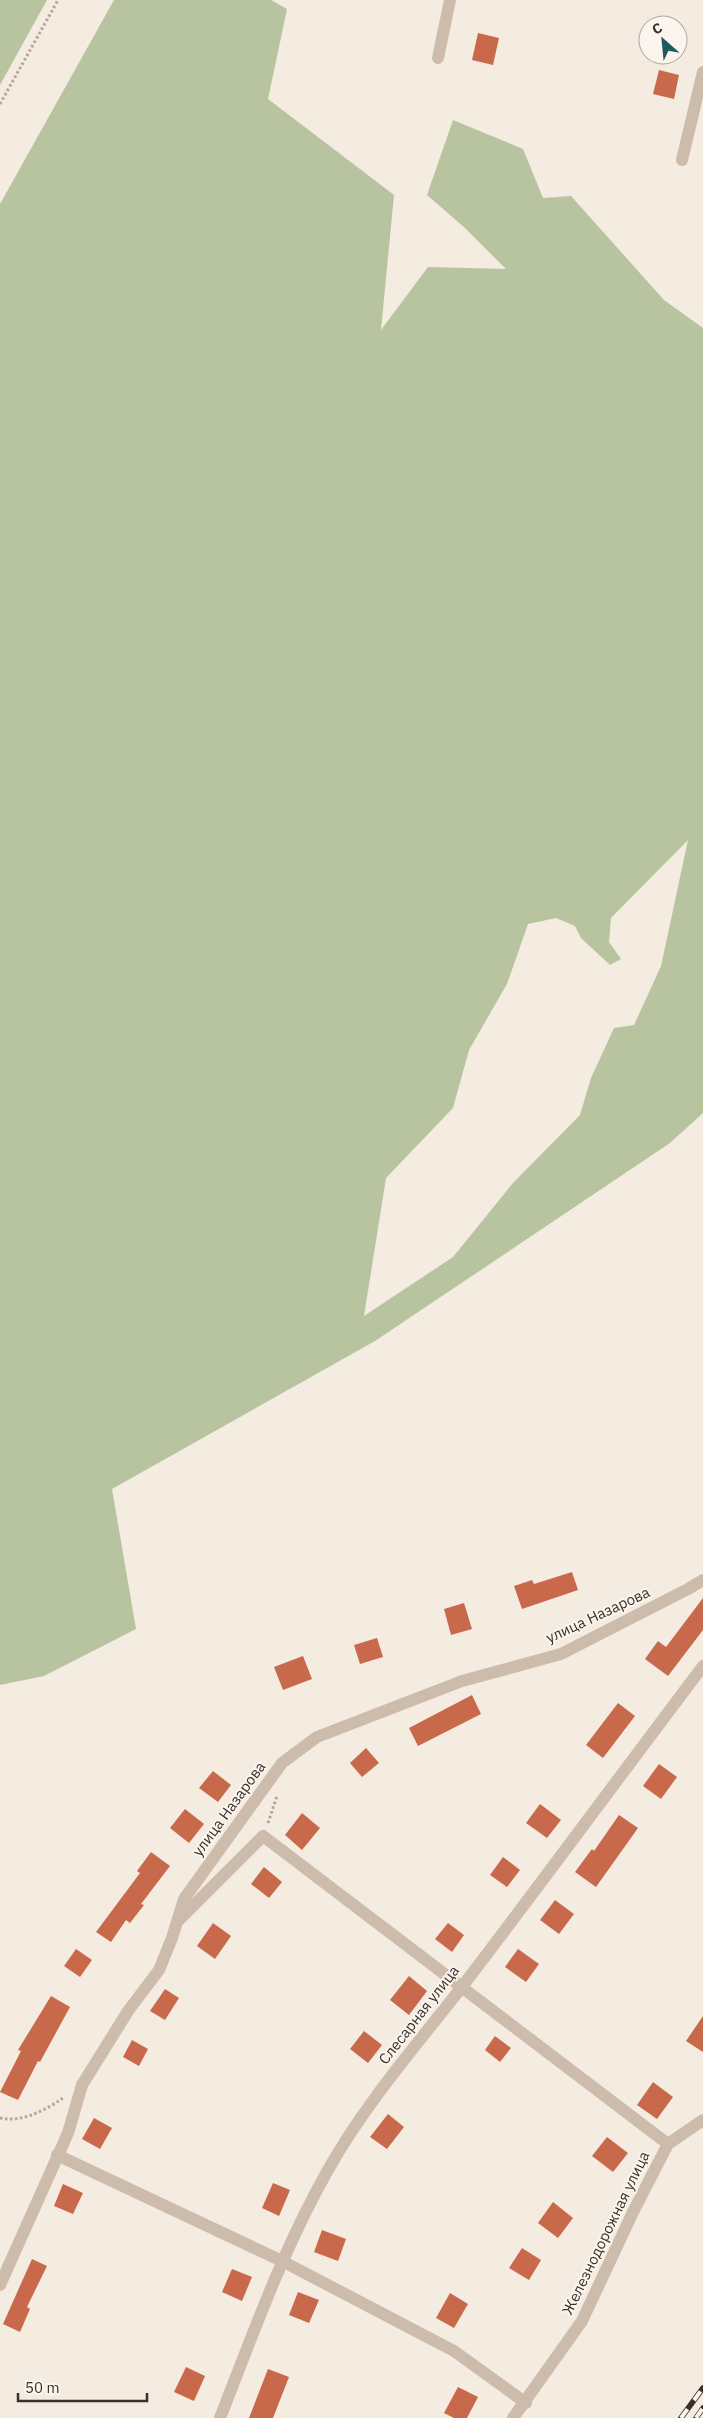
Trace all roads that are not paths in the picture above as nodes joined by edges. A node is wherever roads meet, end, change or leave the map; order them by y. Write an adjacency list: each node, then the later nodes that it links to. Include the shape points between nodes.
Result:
1 (450, 0): 2 (street)
2 (438, 58)
3 (703, 72): 4 (street)
4 (682, 160)
5 (703, 1580): 7 (street, улица Назарова, via 561,1654 462,1681 317,1737 282,1763 184,1899)
6 (703, 1666): 8 (street, Слесарная улица)
7 (177, 1922): 8 (street, via 263,1836); 11 (street, улица Назарова, via 159,1970 128,2011 82,2085)
8 (461, 1988): 10 (street); 12 (street, Слесарная улица, via 362,2115 329,2168)
9 (703, 2120): 10 (street, Железнодорожная улица)
10 (668, 2144): 14 (street, Железнодорожная улица, via 582,2321)
11 (58, 2155): 12 (street); 13 (street, улица Назарова)
12 (282, 2261): 14 (street, via 454,2351); 15 (street, Слесарная улица)
13 (0, 2285)
14 (526, 2403): 16 (street, Железнодорожная улица)
15 (220, 2418)
16 (513, 2418)

